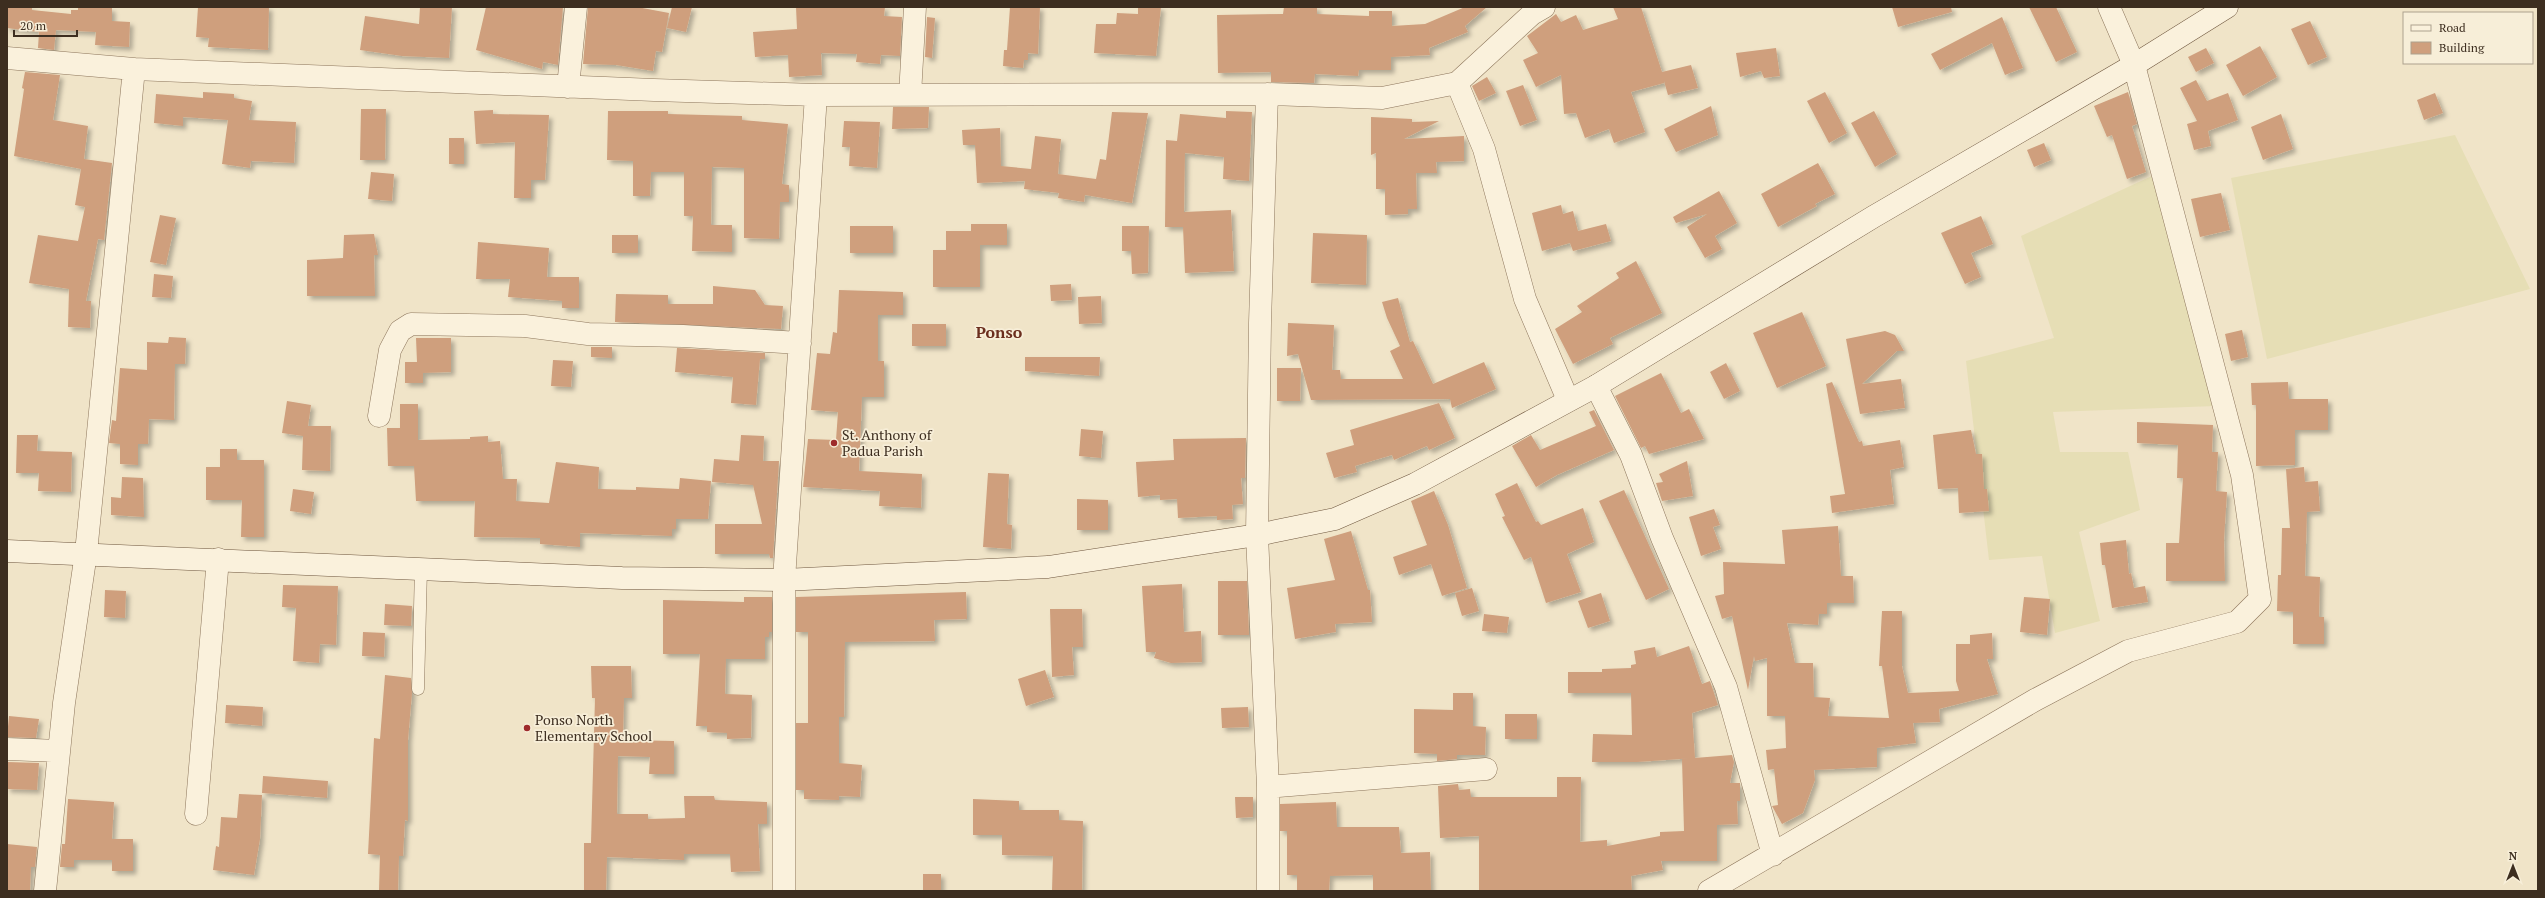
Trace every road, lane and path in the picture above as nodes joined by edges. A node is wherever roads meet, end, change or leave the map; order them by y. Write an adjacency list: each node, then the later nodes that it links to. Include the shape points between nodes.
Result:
1 (576, 7): 10 (street)
2 (916, 7): 13 (street)
3 (1544, 7): 9 (street, via 1532,14)
4 (2109, 7): 7 (street)
5 (2227, 7): 7 (street)
6 (7, 58): 8 (street)
7 (2134, 64): 15 (street, via 1873,217); 30 (street, via 2242,475 2260,598 2238,622 2128,651 2035,700)
8 (134, 69): 10 (street); 20 (street)
9 (1457, 83): 11 (street, via 1382,98); 16 (street, via 1484,149 1525,299)
10 (568, 87): 12 (street)
11 (1267, 94): 13 (street); 18 (street)
12 (816, 95): 13 (street); 14 (street)
13 (910, 95)
14 (800, 343): 17 (street, via 683,336 588,334 525,326 411,324 400,331 390,350); 23 (street)
15 (1596, 386): 16 (street); 30 (street, via 1632,455 1662,538 1726,687)
16 (1568, 400): 18 (street, via 1415,484 1348,514)
17 (379, 416)
18 (1257, 535): 23 (street, via 1048,567); 28 (street)
19 (7, 551): 20 (street)
20 (86, 553): 21 (street); 26 (street)
21 (218, 559): 22 (street); 29 (street)
22 (421, 568): 23 (street, via 622,578); 24 (lane)
23 (784, 580): 32 (street)
24 (418, 689)
25 (7, 749): 26 (street)
26 (59, 751): 31 (street)
27 (1486, 769): 28 (street)
28 (1268, 787): 33 (street)
29 (196, 814)
30 (1773, 855): 34 (street)
31 (45, 891)
32 (784, 891)
33 (1268, 891)
34 (1709, 891)

